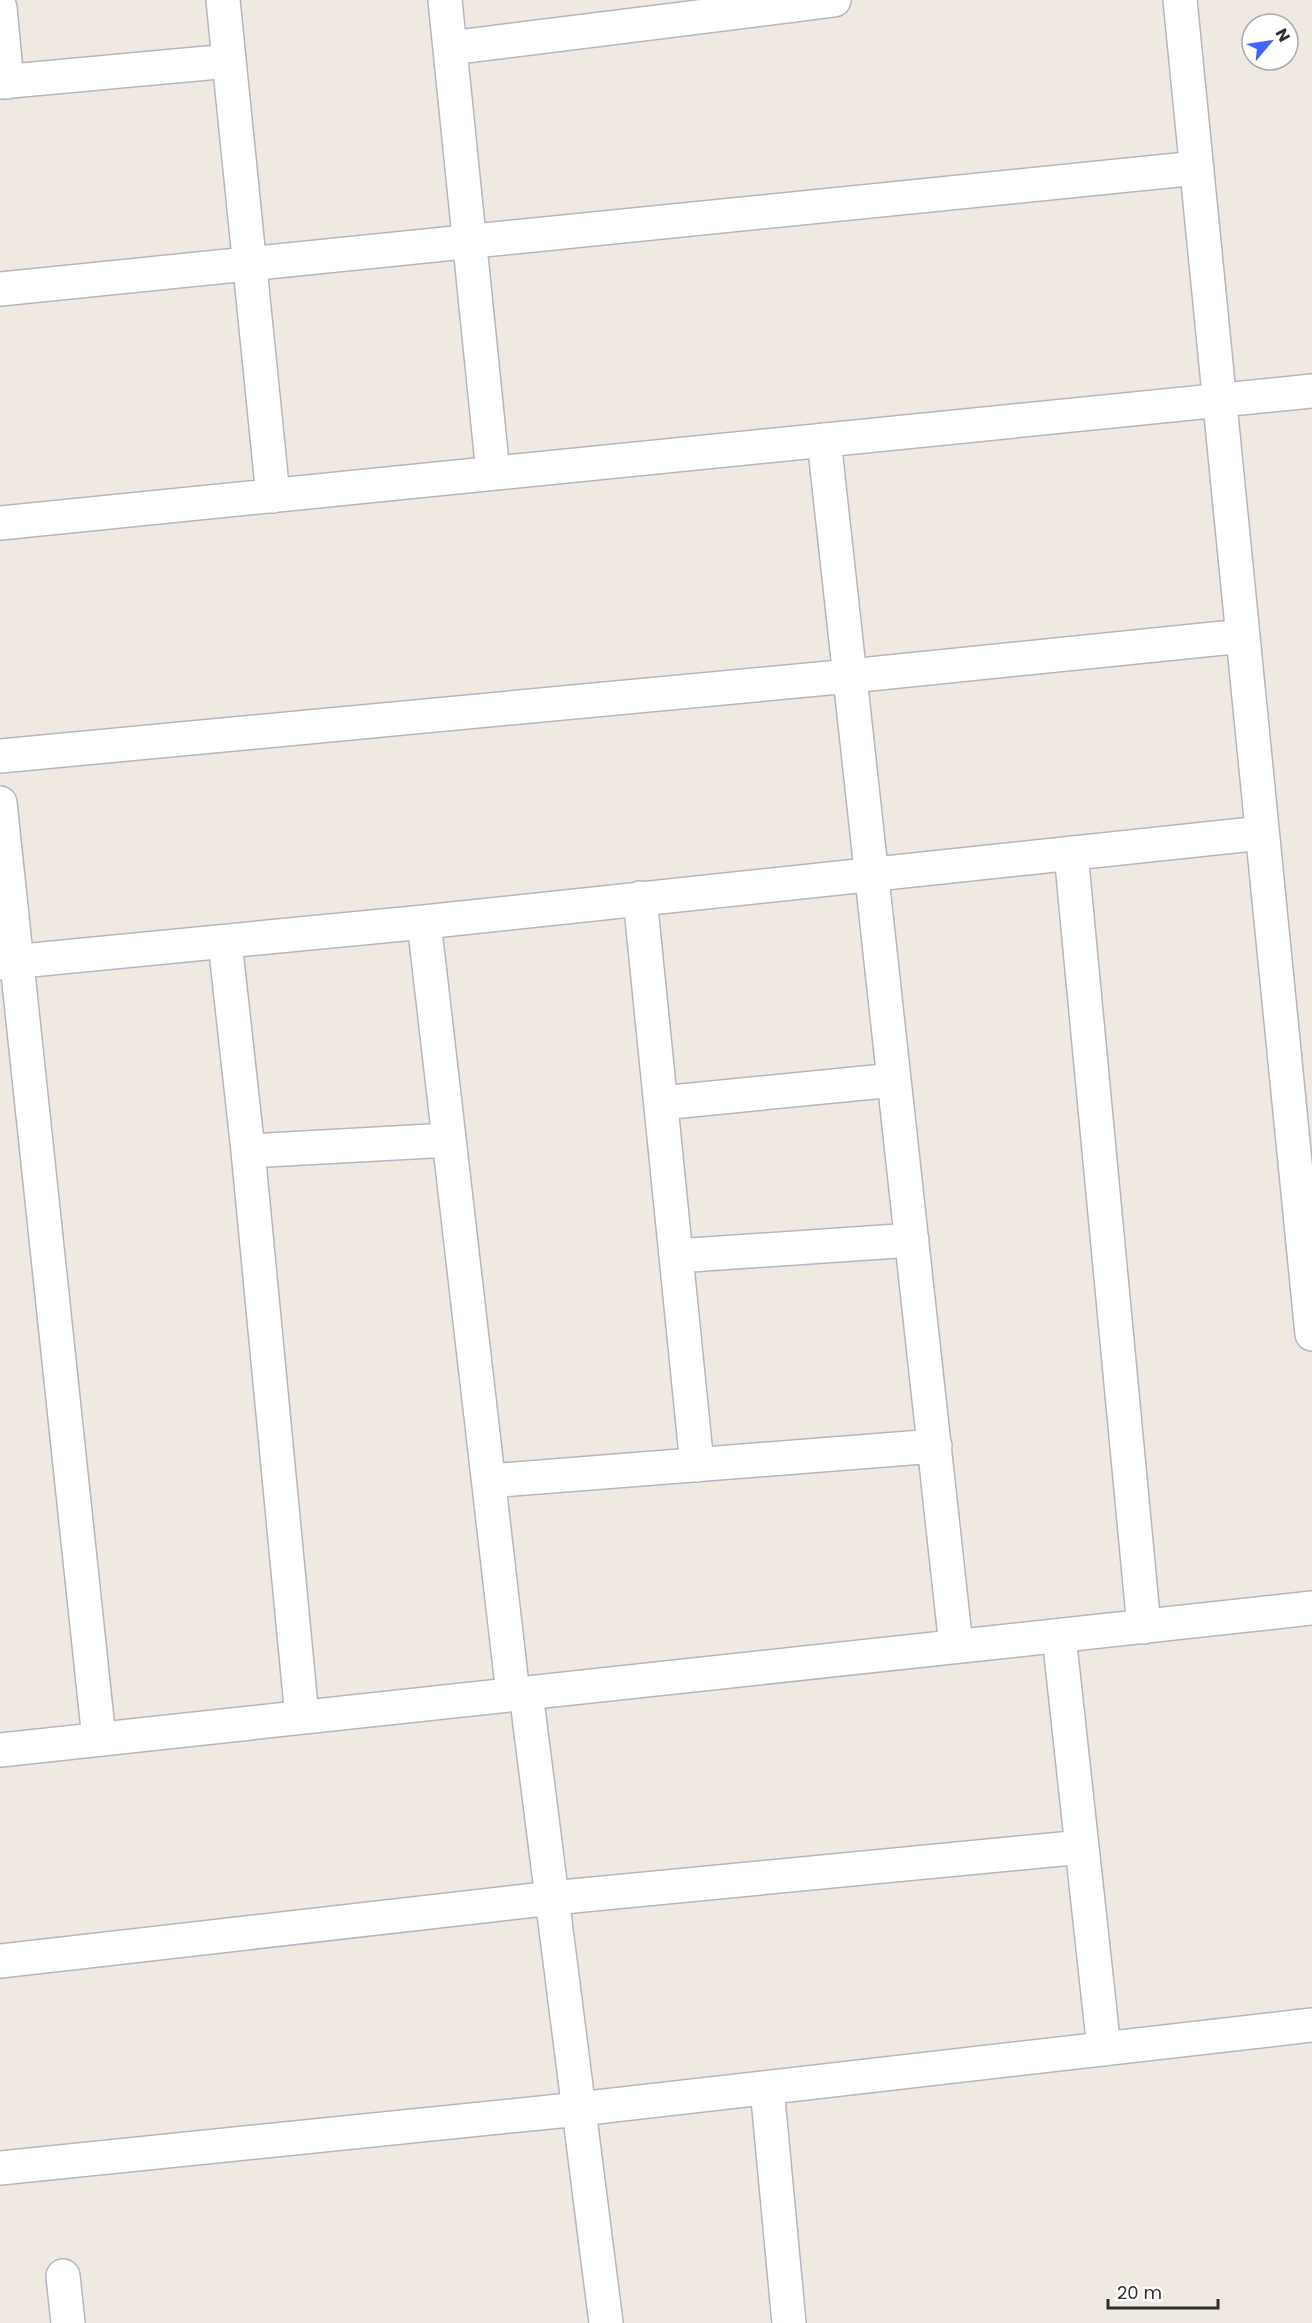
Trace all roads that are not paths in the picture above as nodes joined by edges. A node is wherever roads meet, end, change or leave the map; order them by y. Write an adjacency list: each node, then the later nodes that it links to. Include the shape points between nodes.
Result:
1 (223, 0): 7 (street)
2 (445, 0): 6 (street)
3 (834, 0): 6 (street)
4 (1180, 0): 9 (street)
5 (0, 8): 8 (street)
6 (450, 48): 10 (street)
7 (229, 61): 8 (street); 11 (street)
8 (4, 82)
9 (1197, 168): 10 (street); 14 (street)
10 (470, 240): 11 (street); 16 (street)
11 (250, 263): 12 (street); 17 (street)
12 (0, 289)
13 (1312, 391): 14 (street)
14 (1219, 400): 15 (street); 19 (street)
15 (824, 440): 16 (street); 20 (street)
16 (493, 473): 17 (street)
17 (273, 496): 18 (street)
18 (0, 523)
19 (1243, 636): 20 (street); 23 (street)
20 (850, 676): 21 (street); 25 (street)
21 (0, 756)
22 (0, 803): 29 (street)
23 (1262, 833): 24 (street); 34 (street)
24 (1071, 853): 25 (street); 42 (street)
25 (872, 873): 26 (street); 30 (street)
26 (640, 898): 27 (street); 31 (street)
27 (424, 922): 28 (street); 32 (street)
28 (225, 942): 29 (street); 33 (street)
29 (8, 962): 47 (street)
30 (894, 1080): 31 (street); 35 (street)
31 (661, 1103): 36 (street)
32 (449, 1140): 33 (street); 40 (street)
33 (248, 1151): 46 (street)
34 (1306, 1219): 37 (street)
35 (912, 1240): 36 (street); 38 (street)
36 (676, 1256): 39 (street)
37 (1312, 1334)
38 (934, 1446): 39 (street); 44 (street)
39 (697, 1465): 40 (street)
40 (489, 1481): 45 (street)
41 (1312, 1608): 42 (street)
42 (1144, 1626): 43 (street)
43 (1059, 1636): 44 (street); 49 (street)
44 (956, 1646): 45 (street)
45 (520, 1693): 46 (street); 50 (street)
46 (302, 1717): 47 (street)
47 (99, 1739): 48 (street)
48 (0, 1750)
49 (1082, 1846): 50 (street); 53 (street)
50 (552, 1898): 51 (street); 55 (street)
51 (0, 1961)
52 (1312, 2025): 53 (street)
53 (1104, 2049): 54 (street)
54 (767, 2088): 55 (street); 60 (street)
55 (579, 2109): 56 (street); 59 (street)
56 (0, 2168)
57 (63, 2276): 58 (street)
58 (68, 2323)
59 (606, 2323)
60 (789, 2323)

